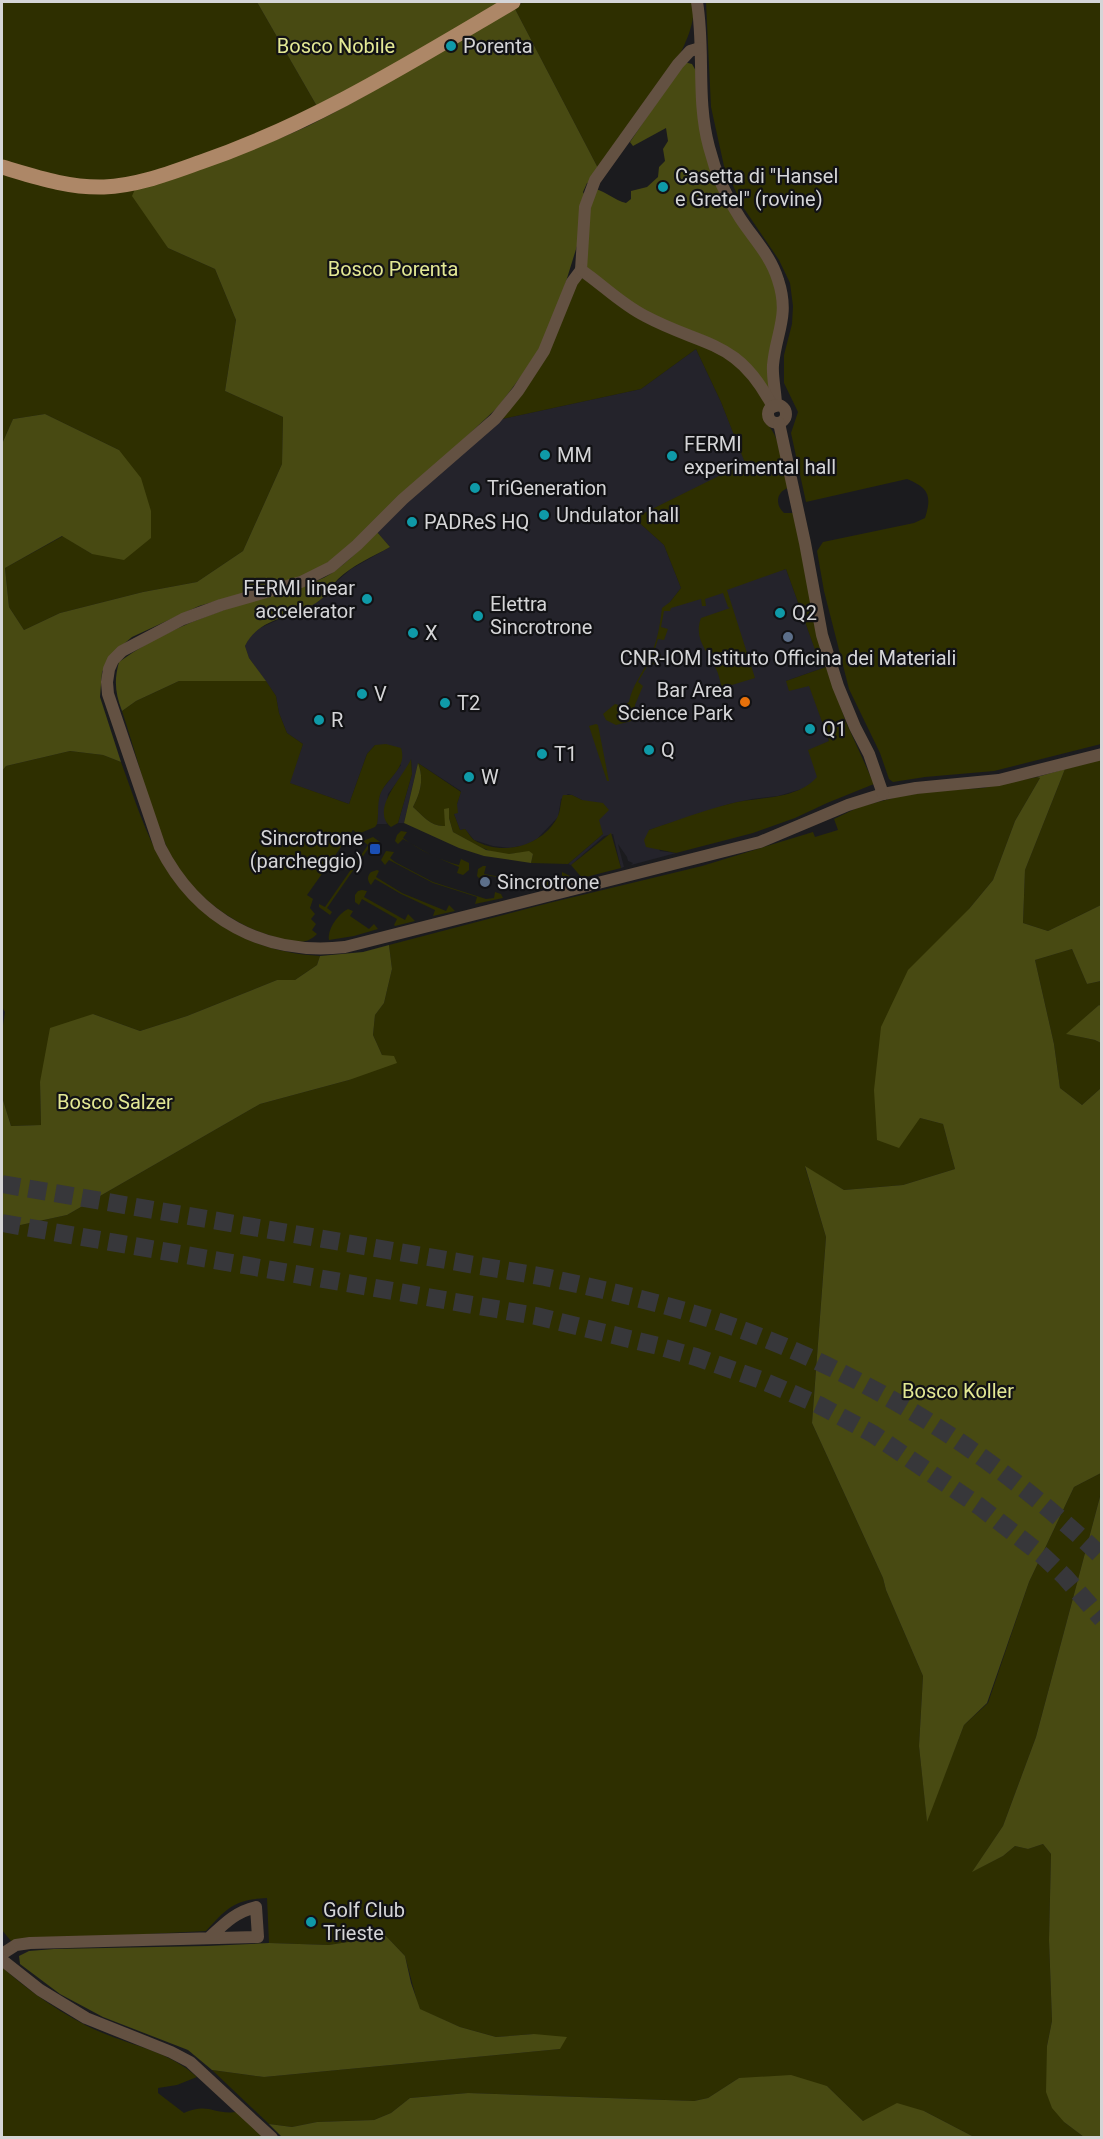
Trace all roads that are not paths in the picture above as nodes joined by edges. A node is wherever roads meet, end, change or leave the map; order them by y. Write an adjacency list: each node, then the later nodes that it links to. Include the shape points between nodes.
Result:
1 (513, 2): 4 (main road, via 317,114 231,152 162,175 129,184 78,186)
2 (697, 2): 3 (street)
3 (700, 48): 5 (street, via 690,51 678,64 595,180 585,207); 6 (street, via 702,112 709,148 725,192 770,261 780,288 783,315 773,367)
4 (2, 167)
5 (581, 270): 6 (street, via 632,310 729,353 752,374); 8 (street, via 572,282 544,351 506,407 344,558 301,582 221,605 157,632 130,645 111,663 106,682 108,694 160,847 183,884 205,907 237,929 278,944 319,949 375,940 760,842)
6 (775, 406): 8 (street, via 769,416 778,423 826,652)
7 (1101, 754): 8 (street, via 999,780)
8 (883, 794)
9 (209, 1938): 10 (street, via 30,1943 16,1945)
10 (2, 1954)
11 (2, 1960): 12 (street, via 40,1990 86,2018 190,2062)
12 (272, 2138)

